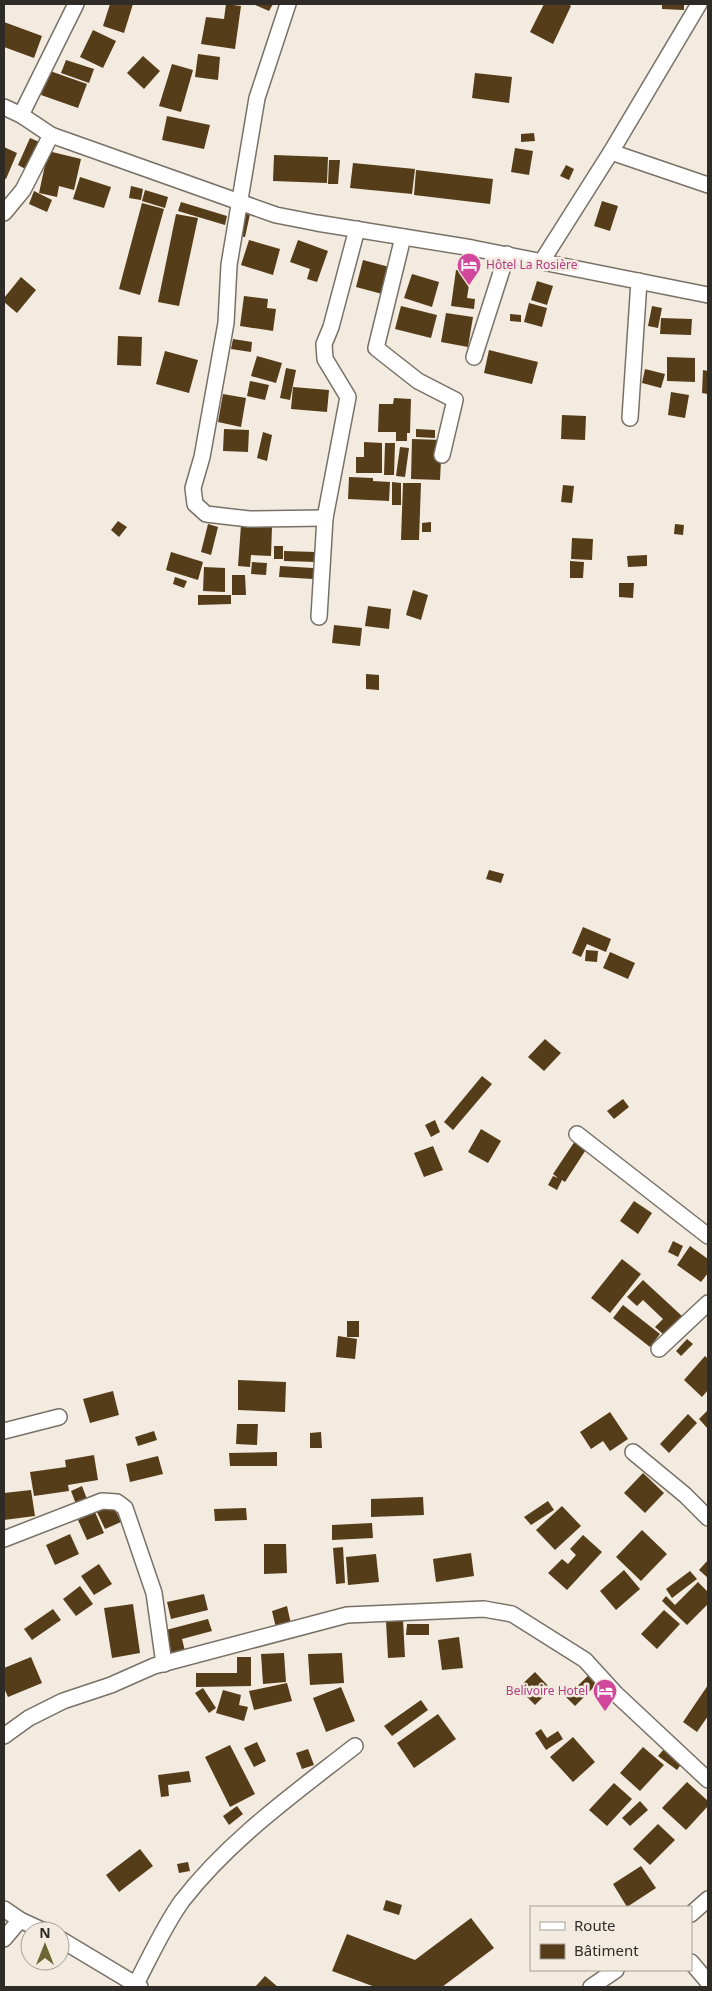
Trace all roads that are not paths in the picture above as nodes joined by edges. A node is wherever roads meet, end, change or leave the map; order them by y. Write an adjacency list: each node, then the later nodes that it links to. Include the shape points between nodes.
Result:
1 (76, 4): 5 (street)
2 (288, 4): 9 (street, via 257,98)
3 (699, 4): 7 (street)
4 (4, 107): 5 (street)
5 (21, 115): 6 (street)
6 (51, 135): 9 (street); 10 (street, via 22,190)
7 (611, 152): 8 (street); 14 (street)
8 (708, 185)
9 (239, 203): 11 (street, via 276,215); 20 (street, via 229,265 226,323 202,456 193,488 195,504 206,514 249,520)
10 (4, 213)
11 (357, 229): 12 (street); 20 (street, via 324,344 325,359 348,397)
12 (403, 237): 13 (street); 19 (street, via 376,348 418,381 455,400)
13 (507, 254): 14 (street); 17 (street)
14 (542, 261): 15 (street)
15 (639, 281): 16 (street); 18 (street)
16 (708, 295)
17 (474, 357)
18 (630, 418)
19 (442, 455)
20 (324, 518): 21 (street)
21 (319, 617)
22 (577, 1134): 23 (street)
23 (708, 1236)
24 (708, 1303): 25 (street)
25 (659, 1349)
26 (60, 1417): 27 (street)
27 (4, 1431)
28 (633, 1452): 29 (street)
29 (708, 1518)
30 (4, 1539): 31 (street, via 102,1501 117,1502 125,1508 154,1593)
31 (164, 1664): 32 (street, via 63,1701 29,1718); 34 (street, via 347,1615 484,1609 512,1614 585,1660 616,1694)
32 (4, 1736)
33 (354, 1746): 44 (street, via 220,1856 181,1902)
34 (708, 1780)
35 (708, 1899): 37 (street)
36 (4, 1909): 38 (street)
37 (692, 1913)
38 (20, 1920): 39 (street)
39 (4, 1940)
40 (70, 1945): 44 (street)
41 (692, 1963): 43 (street)
42 (615, 1971): 45 (street)
43 (708, 1982)
44 (138, 1986)
45 (591, 1987)

